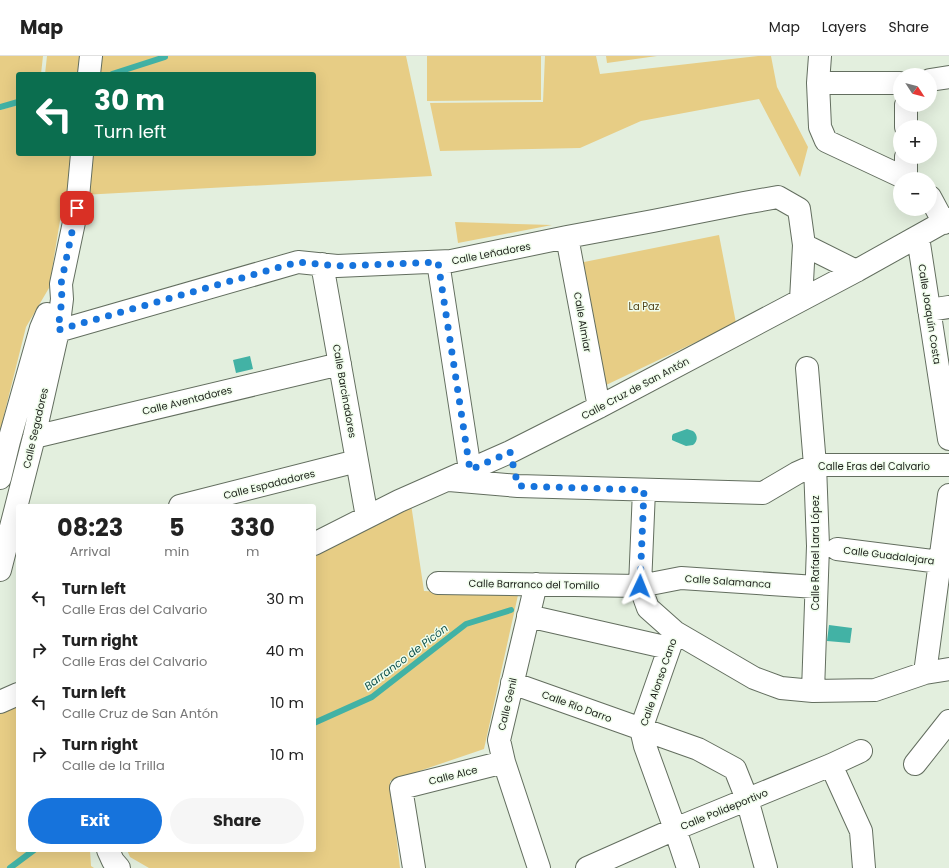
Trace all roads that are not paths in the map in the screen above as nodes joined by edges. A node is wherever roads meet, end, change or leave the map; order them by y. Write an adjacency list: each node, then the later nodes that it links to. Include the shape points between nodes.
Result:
1 (91, 56): 3 (street)
2 (817, 66): 6 (street); 8 (street, via 820,127 826,141)
3 (89, 72)
4 (949, 77): 5 (street)
5 (937, 79)
6 (893, 82)
7 (82, 156): 19 (street, Calle Segadores, via 77,202 61,284 62,299)
8 (893, 173)
9 (937, 208): 10 (street)
10 (946, 221): 12 (street, Calle Cruz de San Antón)
11 (567, 237): 13 (street, Calle Leñadores, via 778,197 799,208); 14 (street, Calle Leñadores); 22 (street, Calle Almiar)
12 (918, 237): 16 (street, Calle Cruz de San Antón); 18 (street, Calle Joaquín Costa)
13 (804, 245): 16 (street); 17 (street)
14 (438, 262): 15 (street, Calle Leñadores, via 337,266); 29 (street)
15 (322, 264): 19 (street, Calle Leñadores, via 298,262); 20 (street, Calle Barcinadores)
16 (856, 271): 17 (street, Calle Cruz de San Antón)
17 (801, 300): 22 (street, Calle Cruz de San Antón)
18 (939, 308): 24 (street, Calle Joaquín Costa)
19 (50, 329): 23 (street, Calle Segadores); 30 (street, Calle Segadores, via 9,441)
20 (340, 364): 23 (street, Calle Aventadores); 26 (street, Calle Barcinadores)
21 (807, 368): 27 (street, Calle Rafael Lara López)
22 (598, 407): 25 (street, Calle Cruz de San Antón)
23 (34, 437): 35 (street, Calle Segadores)
24 (949, 439)
25 (510, 452): 29 (street, Calle Cruz de San Antón); 32 (street)
26 (357, 461): 36 (street, Calle Espadadores); 37 (street, Calle Barcinadores)
27 (815, 465): 28 (street, Calle Eras del Calvario); 33 (street, Calle Eras del Calvario, via 763,493); 46 (street, Calle Rafael Lara López, via 818,546)
28 (949, 465)
29 (470, 470): 31 (street, Calle Cruz de San Antón)
30 (0, 478)
31 (446, 480): 32 (street, Calle Eras del Calvario); 37 (street, Calle Cruz de San Antón)
32 (518, 486): 33 (street, Calle Eras del Calvario)
33 (644, 490): 45 (street)
34 (949, 495): 42 (street)
35 (19, 504)
36 (188, 504)
37 (367, 517): 39 (street, Calle Cruz de San Antón)
38 (16, 519): 41 (street, Calle Segadores)
39 (316, 543)
40 (837, 549): 42 (street, Calle Guadalajara)
41 (8, 556)
42 (940, 562): 50 (street)
43 (438, 583): 44 (street, Calle Barranco del Tomillo)
44 (536, 584): 45 (street, Calle Barranco del Tomillo); 47 (street, Calle Genil)
45 (640, 586): 46 (street, Calle Salamanca, via 681,578); 48 (street, via 648,608)
46 (816, 587): 52 (street, Calle Rafael Lara López)
47 (528, 616): 48 (street); 51 (street, Calle Genil)
48 (672, 640): 52 (street, via 781,688); 56 (street, Calle Alonso Cano)
49 (949, 669): 50 (street)
50 (925, 673): 52 (street, via 875,690)
51 (512, 683): 56 (street, Calle Río Darro); 58 (street, Calle Genil, via 499,740)
52 (813, 691)
53 (16, 695): 54 (street)
54 (0, 702)
55 (949, 721): 59 (street)
56 (641, 729): 61 (street, Calle Río Darro, via 698,749 735,769); 62 (street, Calle Alonso Cano)
57 (862, 751): 60 (street, Calle Polideportivo)
58 (504, 762): 65 (street, Calle Alce, via 401,788); 66 (street, Calle Genil)
59 (915, 764)
60 (831, 765): 61 (street, Calle Polideportivo); 70 (street, via 860,831)
61 (743, 795): 62 (street, Calle Polideportivo); 69 (street, Calle Río Darro)
62 (675, 829): 67 (street, Calle Polideportivo); 68 (street, Calle Alonso Cano)
63 (109, 852): 64 (street)
64 (119, 868)
65 (414, 868)
66 (539, 868)
67 (588, 868)
68 (688, 868)
69 (766, 868)
70 (864, 868)

